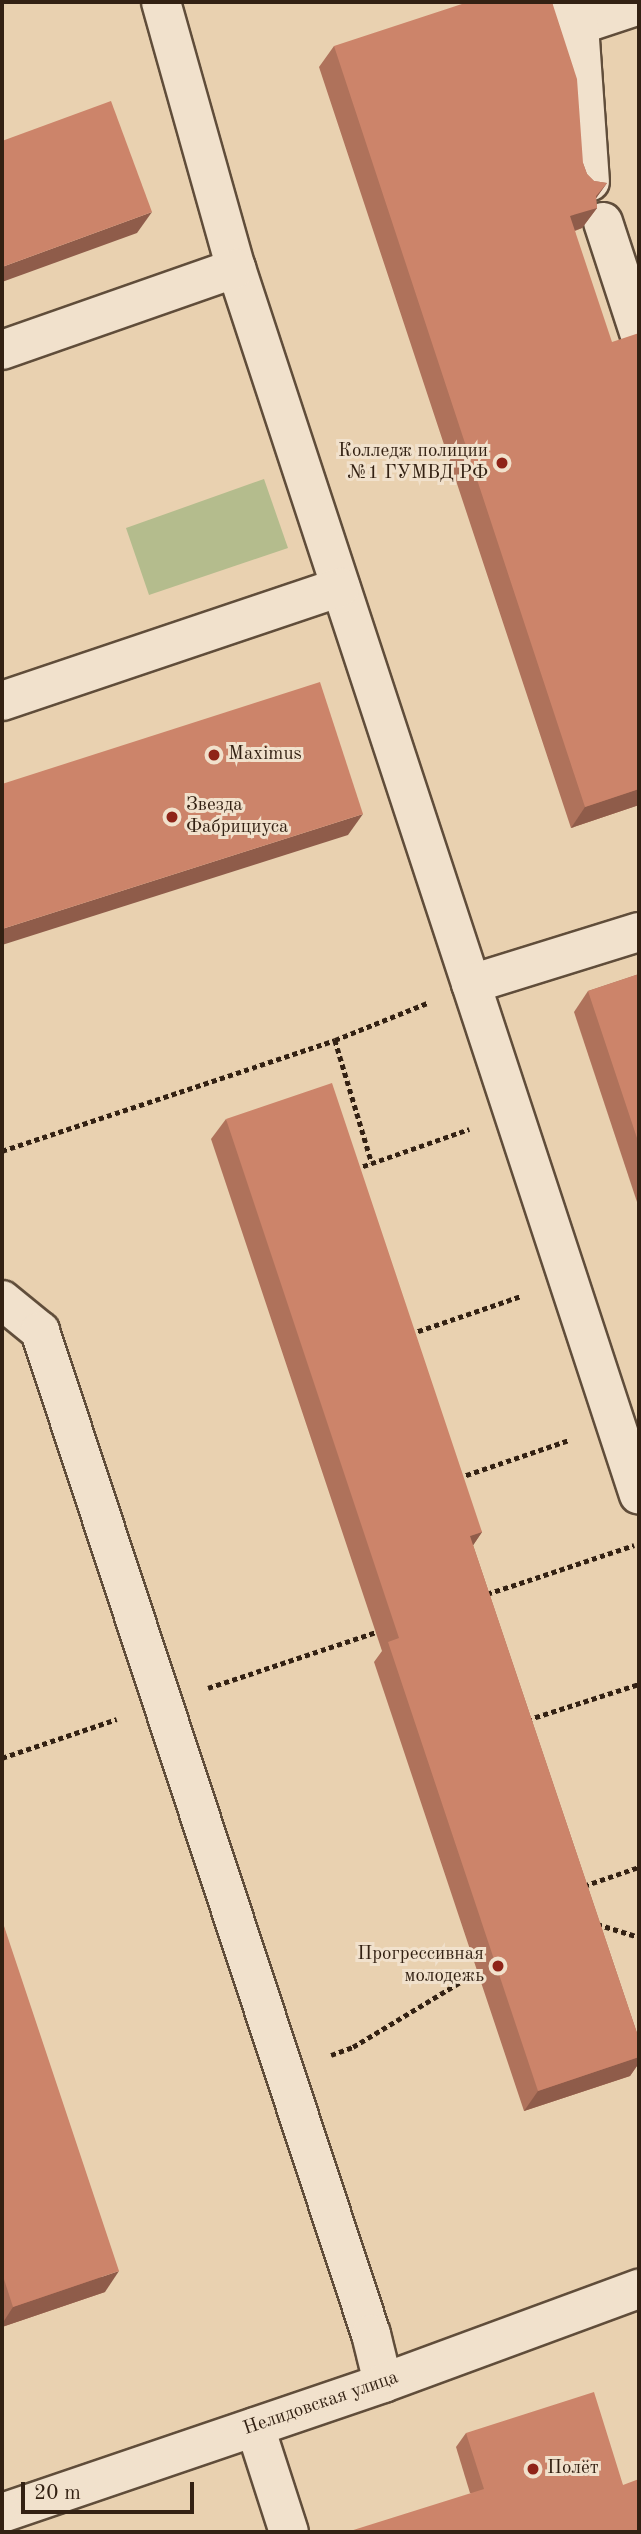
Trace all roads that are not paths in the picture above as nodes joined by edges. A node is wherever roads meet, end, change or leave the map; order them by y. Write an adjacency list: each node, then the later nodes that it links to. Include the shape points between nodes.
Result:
1 (161, 2): 6 (street)
2 (639, 5): 3 (street)
3 (575, 13): 4 (street)
4 (590, 182)
5 (603, 222): 7 (street)
6 (236, 268): 8 (street); 9 (street)
7 (639, 332)
8 (2, 350)
9 (340, 587): 10 (street); 12 (street)
10 (2, 701)
11 (639, 932): 12 (street)
12 (471, 984): 14 (street)
13 (2, 1300): 16 (street, via 40,1331 371,2334)
14 (639, 1495)
15 (639, 2290): 16 (street, Нелидовская улица)
16 (383, 2383): 17 (street, Нелидовская улица)
17 (255, 2427): 18 (street, Нелидовская улица); 19 (street)
18 (2, 2513)
19 (289, 2532)

